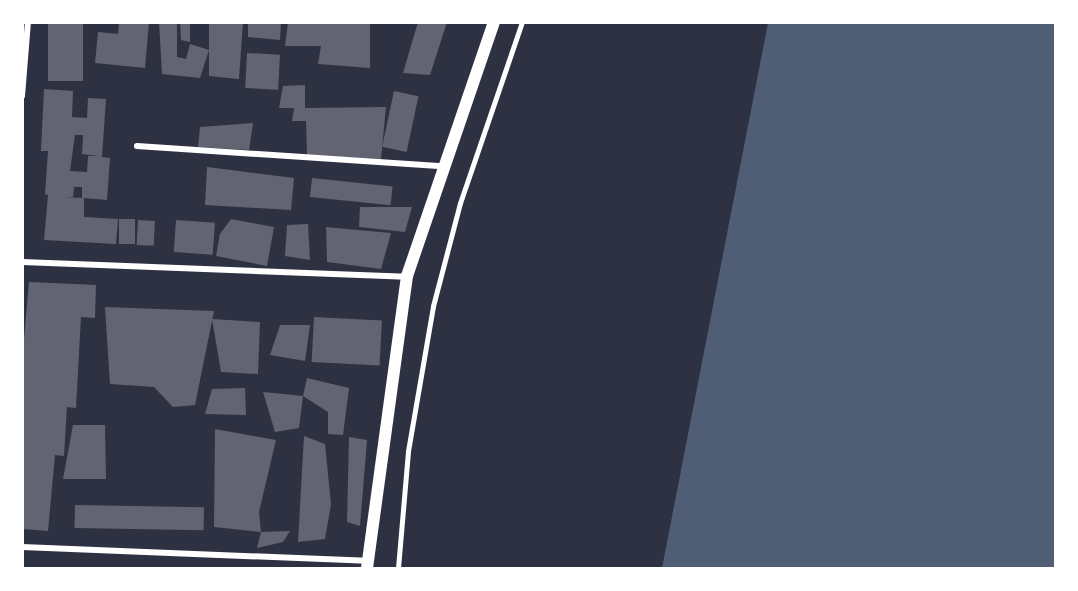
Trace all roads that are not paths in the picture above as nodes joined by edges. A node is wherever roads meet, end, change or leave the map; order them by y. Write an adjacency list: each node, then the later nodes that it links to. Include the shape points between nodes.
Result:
1 (28, 22): 4 (street)
2 (494, 22): 6 (main road)
3 (522, 22): 11 (street, via 460,203 433,306 412,419)
4 (22, 96)
5 (137, 146): 6 (street)
6 (442, 166): 8 (main road)
7 (22, 262): 8 (street)
8 (407, 276): 10 (main road)
9 (22, 547): 10 (street)
10 (367, 565)
11 (398, 568)

